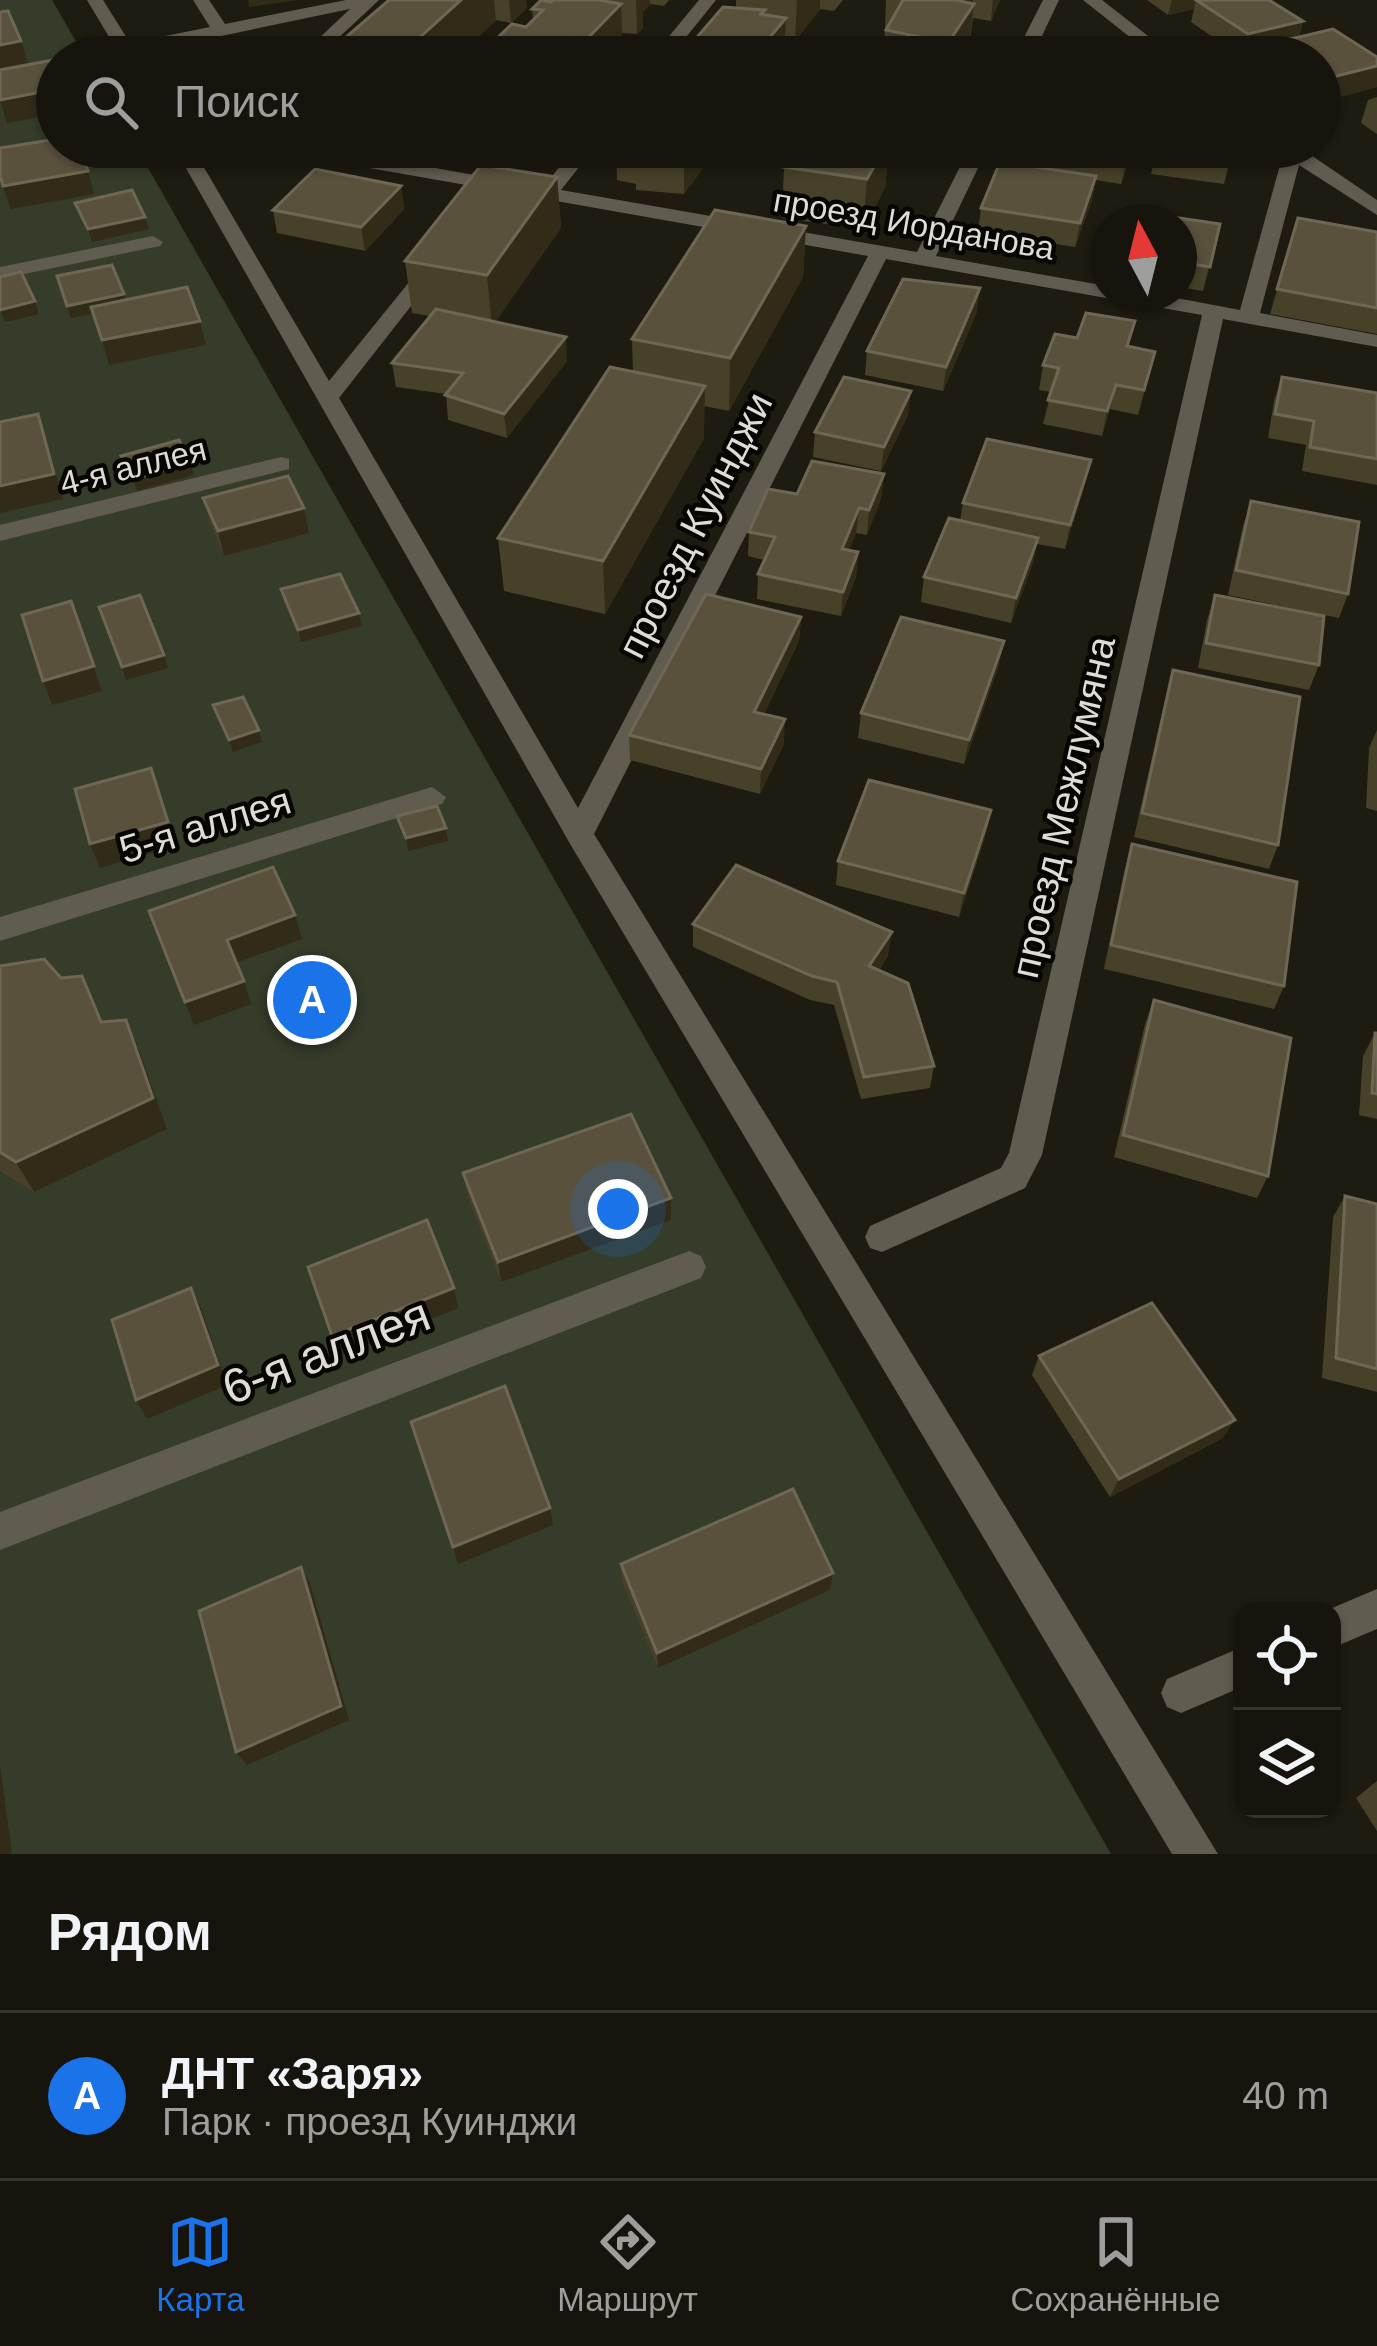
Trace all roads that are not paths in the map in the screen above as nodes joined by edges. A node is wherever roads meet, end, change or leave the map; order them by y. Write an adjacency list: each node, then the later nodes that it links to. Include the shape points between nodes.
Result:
1 (95, 0): 8 (street)
2 (201, 0): 7 (street)
3 (370, 0): 7 (street); 10 (street)
4 (707, 0): 11 (street)
5 (1052, 0): 12 (street)
6 (1090, 0): 13 (street)
7 (220, 30): 9 (street)
8 (117, 36)
9 (196, 36)
10 (331, 36)
11 (678, 36)
12 (1034, 36)
13 (1138, 36)
14 (195, 168): 32 (street)
15 (378, 168): 20 (street, проезд Иорданова, via 490,193)
16 (569, 168): 20 (street)
17 (969, 168): 25 (street)
18 (1286, 168): 30 (street)
19 (1317, 168): 21 (street)
20 (548, 194): 24 (street, проезд Иорданова)
21 (1377, 209)
22 (455, 238): 32 (street)
23 (153, 242): 26 (street)
24 (880, 252): 25 (street, проезд Иорданова); 36 (street, проезд Куинджи)
25 (924, 260): 27 (street, проезд Иорданова)
26 (0, 273)
27 (1089, 289)
28 (1197, 307): 29 (street)
29 (1214, 310): 30 (street); 38 (street, проезд Межлумяна, via 1025,1155 1013,1178)
30 (1248, 319): 31 (street)
31 (1377, 341)
32 (328, 397): 36 (street)
33 (281, 464): 34 (street, 4-я аллея)
34 (0, 533)
35 (432, 796): 37 (street, 5-я аллея)
36 (579, 834): 45 (street)
37 (0, 928)
38 (882, 1237)
39 (689, 1267): 40 (street, 6-я аллея)
40 (0, 1531)
41 (1377, 1609): 42 (street)
42 (1341, 1624)
43 (1233, 1671): 44 (street)
44 (1181, 1693)
45 (1196, 1854)

